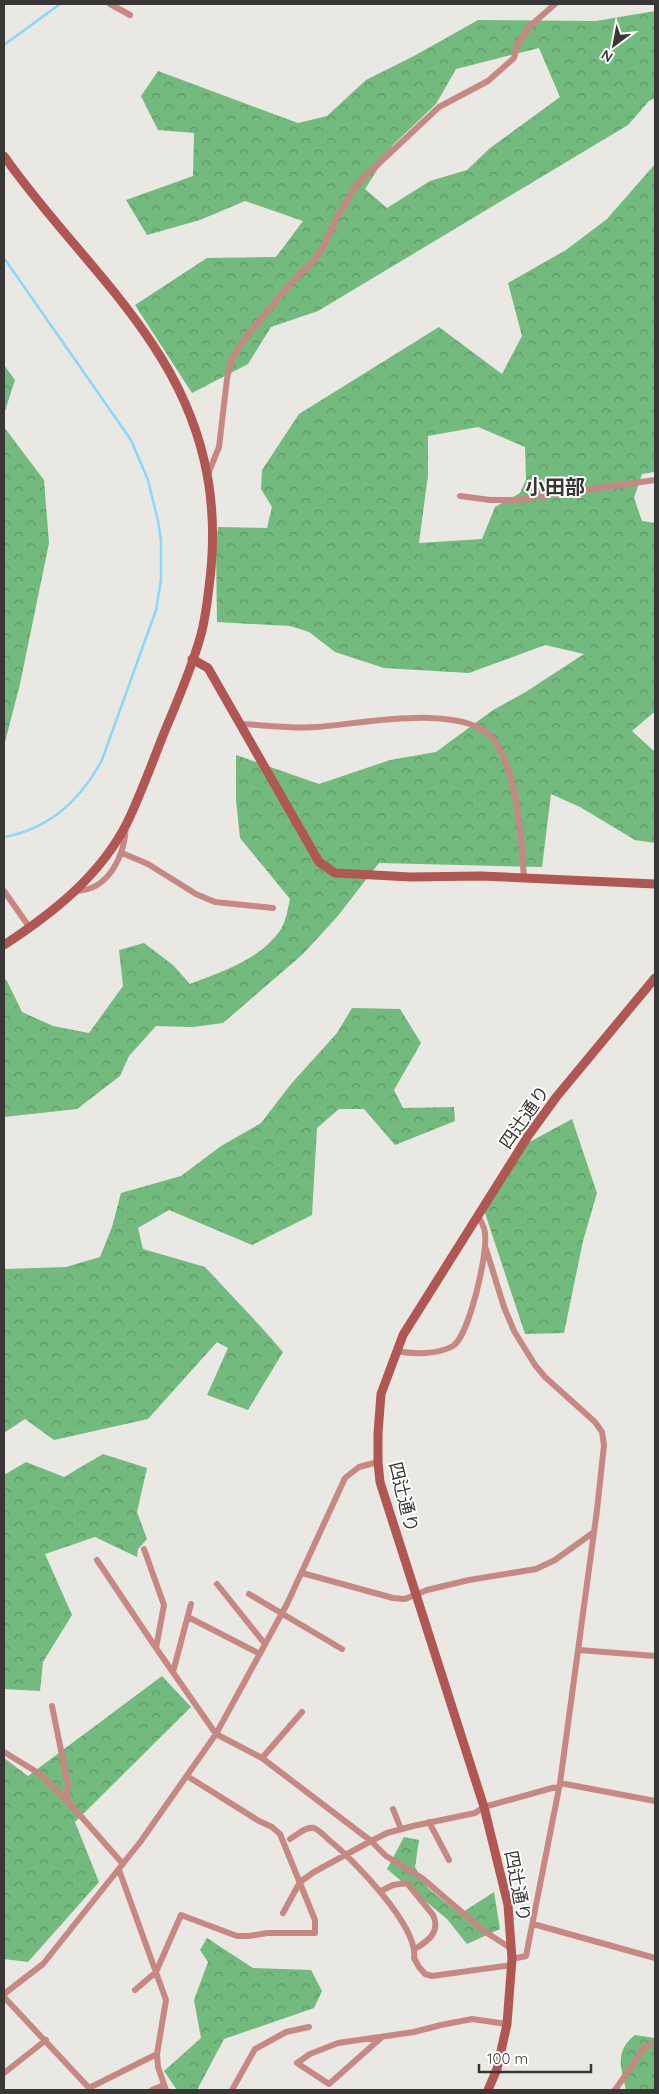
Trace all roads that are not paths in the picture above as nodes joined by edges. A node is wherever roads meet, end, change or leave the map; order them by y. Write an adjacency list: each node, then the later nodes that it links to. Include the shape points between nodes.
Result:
1 (111, 4): 3 (street)
2 (555, 4): 5 (street, via 529,27 514,58 488,81 439,107 357,184 315,259 282,293 243,340 231,360 219,447)
3 (130, 15)
4 (4, 156): 5 (street, via 154,345 187,410)
5 (208, 474): 8 (street, via 214,536 212,565 200,637)
6 (655, 480): 7 (street, via 517,500)
7 (460, 496)
8 (192, 659): 9 (street, via 208,668); 10 (street)
9 (241, 724): 12 (street, via 319,862 335,873); 12 (street, via 316,727 415,718 469,723 483,729 506,761 513,790)
10 (126, 824): 11 (street); 15 (street, via 109,852)
11 (122, 853): 15 (street, via 115,869 104,879 86,891); 16 (street, via 215,902)
12 (524, 878): 13 (street)
13 (655, 884)
14 (4, 891): 17 (street)
15 (76, 891): 17 (street)
16 (273, 908)
17 (30, 928): 18 (street)
18 (4, 946)
19 (655, 978): 20 (street, 四辻通り, via 528,1136)
20 (478, 1216): 21 (street, via 484,1226); 22 (street, 四辻通り, via 407,1328)
21 (486, 1249): 22 (street, via 470,1316 461,1338 440,1350 414,1354); 24 (street, via 514,1331 535,1365 560,1392 585,1411 602,1432 604,1446)
22 (396, 1351): 23 (street, 四辻通り, via 381,1394)
23 (378, 1462): 27 (street, via 359,1468 345,1478); 30 (street, 四辻通り, via 388,1508)
24 (594, 1532): 30 (street, via 555,1560 536,1569 470,1580); 37 (street)
25 (144, 1549): 35 (street, via 164,1605)
26 (97, 1560): 35 (street)
27 (302, 1573): 30 (street, via 393,1598 405,1599); 32 (street)
28 (217, 1584): 34 (street)
29 (249, 1594): 32 (street)
30 (415, 1594): 50 (street, 四辻通り)
31 (191, 1604): 33 (street)
32 (282, 1613): 34 (street); 36 (street)
33 (188, 1617): 38 (street); 40 (street)
34 (265, 1644): 38 (street)
35 (156, 1648): 40 (street)
36 (342, 1649)
37 (579, 1650): 39 (street); 47 (street)
38 (260, 1654): 43 (street)
39 (655, 1656)
40 (173, 1672): 43 (street)
41 (52, 1706): 48 (street, via 68,1785)
42 (302, 1712): 45 (street)
43 (216, 1734): 45 (street); 46 (street)
44 (4, 1752): 48 (street, via 40,1774)
45 (262, 1758): 55 (street)
46 (187, 1776): 58 (street); 60 (street, via 280,1834)
47 (560, 1785): 49 (street); 50 (street); 63 (street)
48 (66, 1800): 58 (street)
49 (655, 1801)
50 (484, 1807): 52 (street, via 475,1813); 65 (street, 四辻通り, via 508,1905)
51 (393, 1809): 53 (street)
52 (430, 1822): 53 (street); 57 (street)
53 (401, 1829): 55 (street)
54 (290, 1839): 56 (street, via 307,1828 316,1828)
55 (371, 1840): 56 (street); 65 (street, via 386,1856 422,1878)
56 (346, 1854): 60 (street); 61 (street)
57 (449, 1860)
58 (124, 1864): 59 (street)
59 (118, 1870): 67 (street); 69 (street, via 43,1964)
60 (300, 1882): 62 (street); 67 (street, via 315,1920 315,1933 237,1936 181,1915)
61 (381, 1891): 64 (street); 64 (street, via 407,1883 434,1915 435,1930 429,1940)
62 (283, 1913)
63 (533, 1924): 65 (street, via 526,1956); 66 (street)
64 (415, 1949): 65 (street, via 414,1958 419,1967 432,1976)
65 (512, 1958): 70 (street, 四辻通り)
66 (655, 1958)
67 (156, 1972): 68 (street); 75 (street, via 166,2000)
68 (135, 1990)
69 (4, 1996): 73 (street)
70 (507, 2024): 72 (street, via 472,2019); 81 (street, 四辻通り, via 497,2069)
71 (309, 2027): 80 (street, via 286,2032 255,2049)
72 (382, 2037): 72 (street, via 329,2084 297,2063 338,2043)
73 (46, 2040): 76 (street); 78 (street)
74 (655, 2042): 82 (street, via 645,2047)
75 (157, 2054): 77 (street); 78 (street)
76 (4, 2073)
77 (165, 2088): 79 (street)
78 (90, 2089)
79 (152, 2090)
80 (232, 2090)
81 (488, 2090)
82 (615, 2090)

